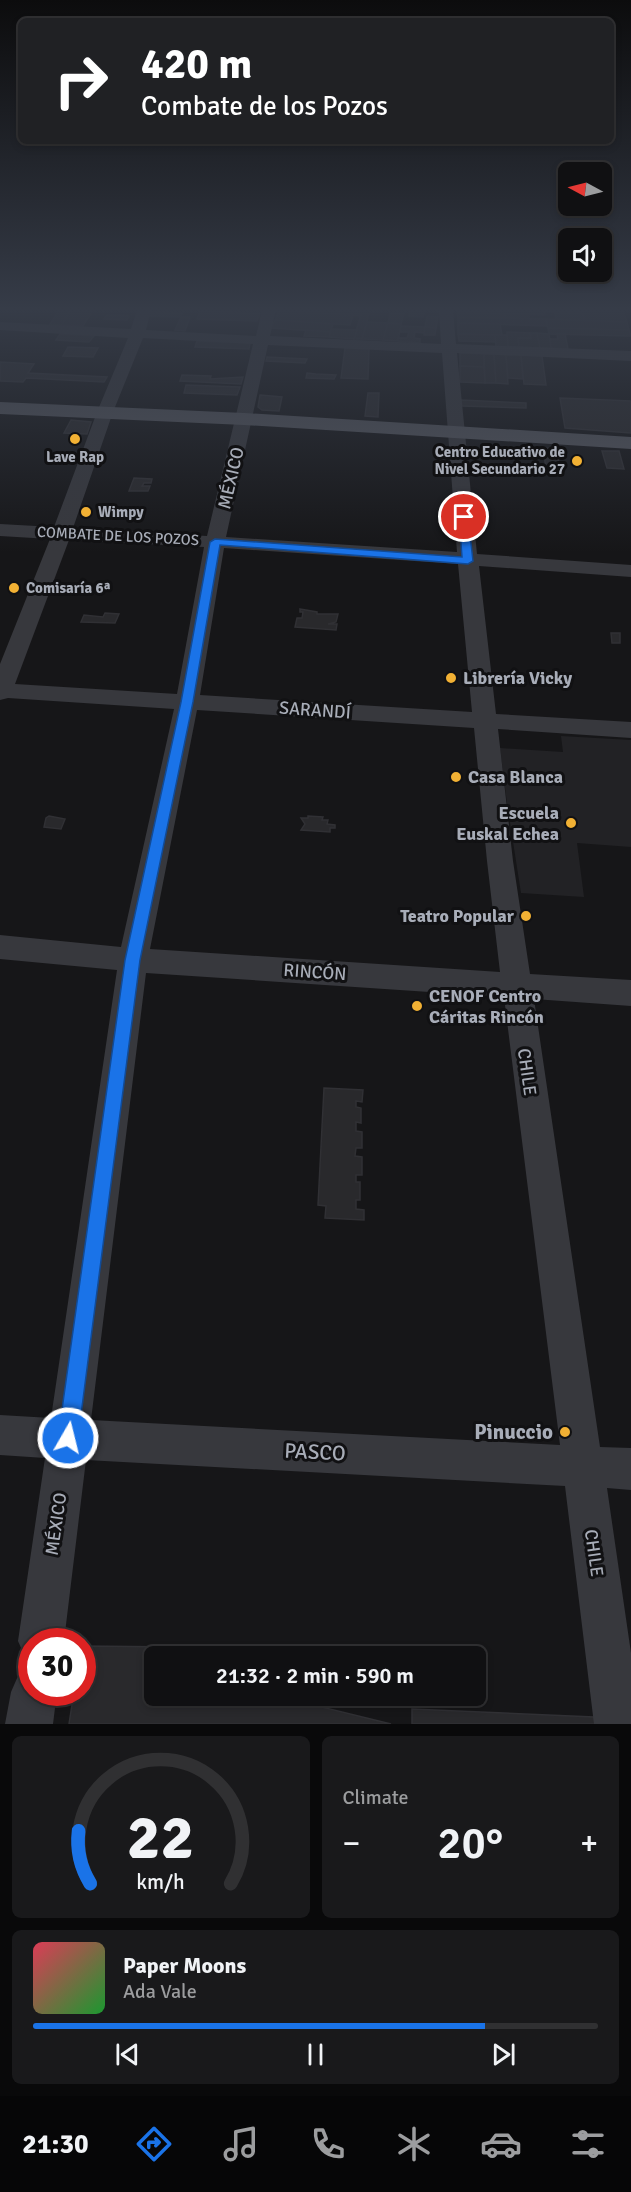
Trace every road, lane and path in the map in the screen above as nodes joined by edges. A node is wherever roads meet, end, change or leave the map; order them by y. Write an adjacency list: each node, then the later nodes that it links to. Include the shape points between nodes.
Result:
1 (114, 390): 5 (street)
2 (250, 390): 6 (street, MÉXICO)
3 (452, 390): 7 (street, CHILE)
4 (0, 408): 5 (main road)
5 (105, 412): 6 (main road); 10 (street)
6 (244, 418): 7 (main road); 11 (street, MÉXICO)
7 (455, 432): 8 (main road); 12 (street, CHILE)
8 (631, 443)
9 (0, 530): 10 (street, COMBATE DE LOS POZOS)
10 (62, 533): 11 (street, COMBATE DE LOS POZOS); 14 (street)
11 (215, 542): 12 (street, COMBATE DE LOS POZOS); 15 (street, MÉXICO)
12 (468, 561): 13 (street, COMBATE DE LOS POZOS); 16 (street, CHILE)
13 (631, 571)
14 (0, 691): 15 (street, SARANDÍ)
15 (187, 702): 16 (street, SARANDÍ); 19 (street, MÉXICO)
16 (485, 721): 17 (street, SARANDÍ); 20 (street, CHILE)
17 (631, 730)
18 (0, 947): 19 (street, RINCÓN)
19 (133, 960): 20 (street, RINCÓN); 23 (street, MÉXICO)
20 (515, 986): 21 (street, RINCÓN); 24 (street, CHILE)
21 (631, 993)
22 (0, 1435): 23 (street, PASCO)
23 (68, 1438): 24 (street, PASCO); 26 (street, MÉXICO)
24 (582, 1468): 25 (street, PASCO); 29 (street, CHILE)
25 (631, 1469)
26 (42, 1628)
27 (32, 1706): 28 (street)
28 (29, 1724)
29 (618, 1724)

